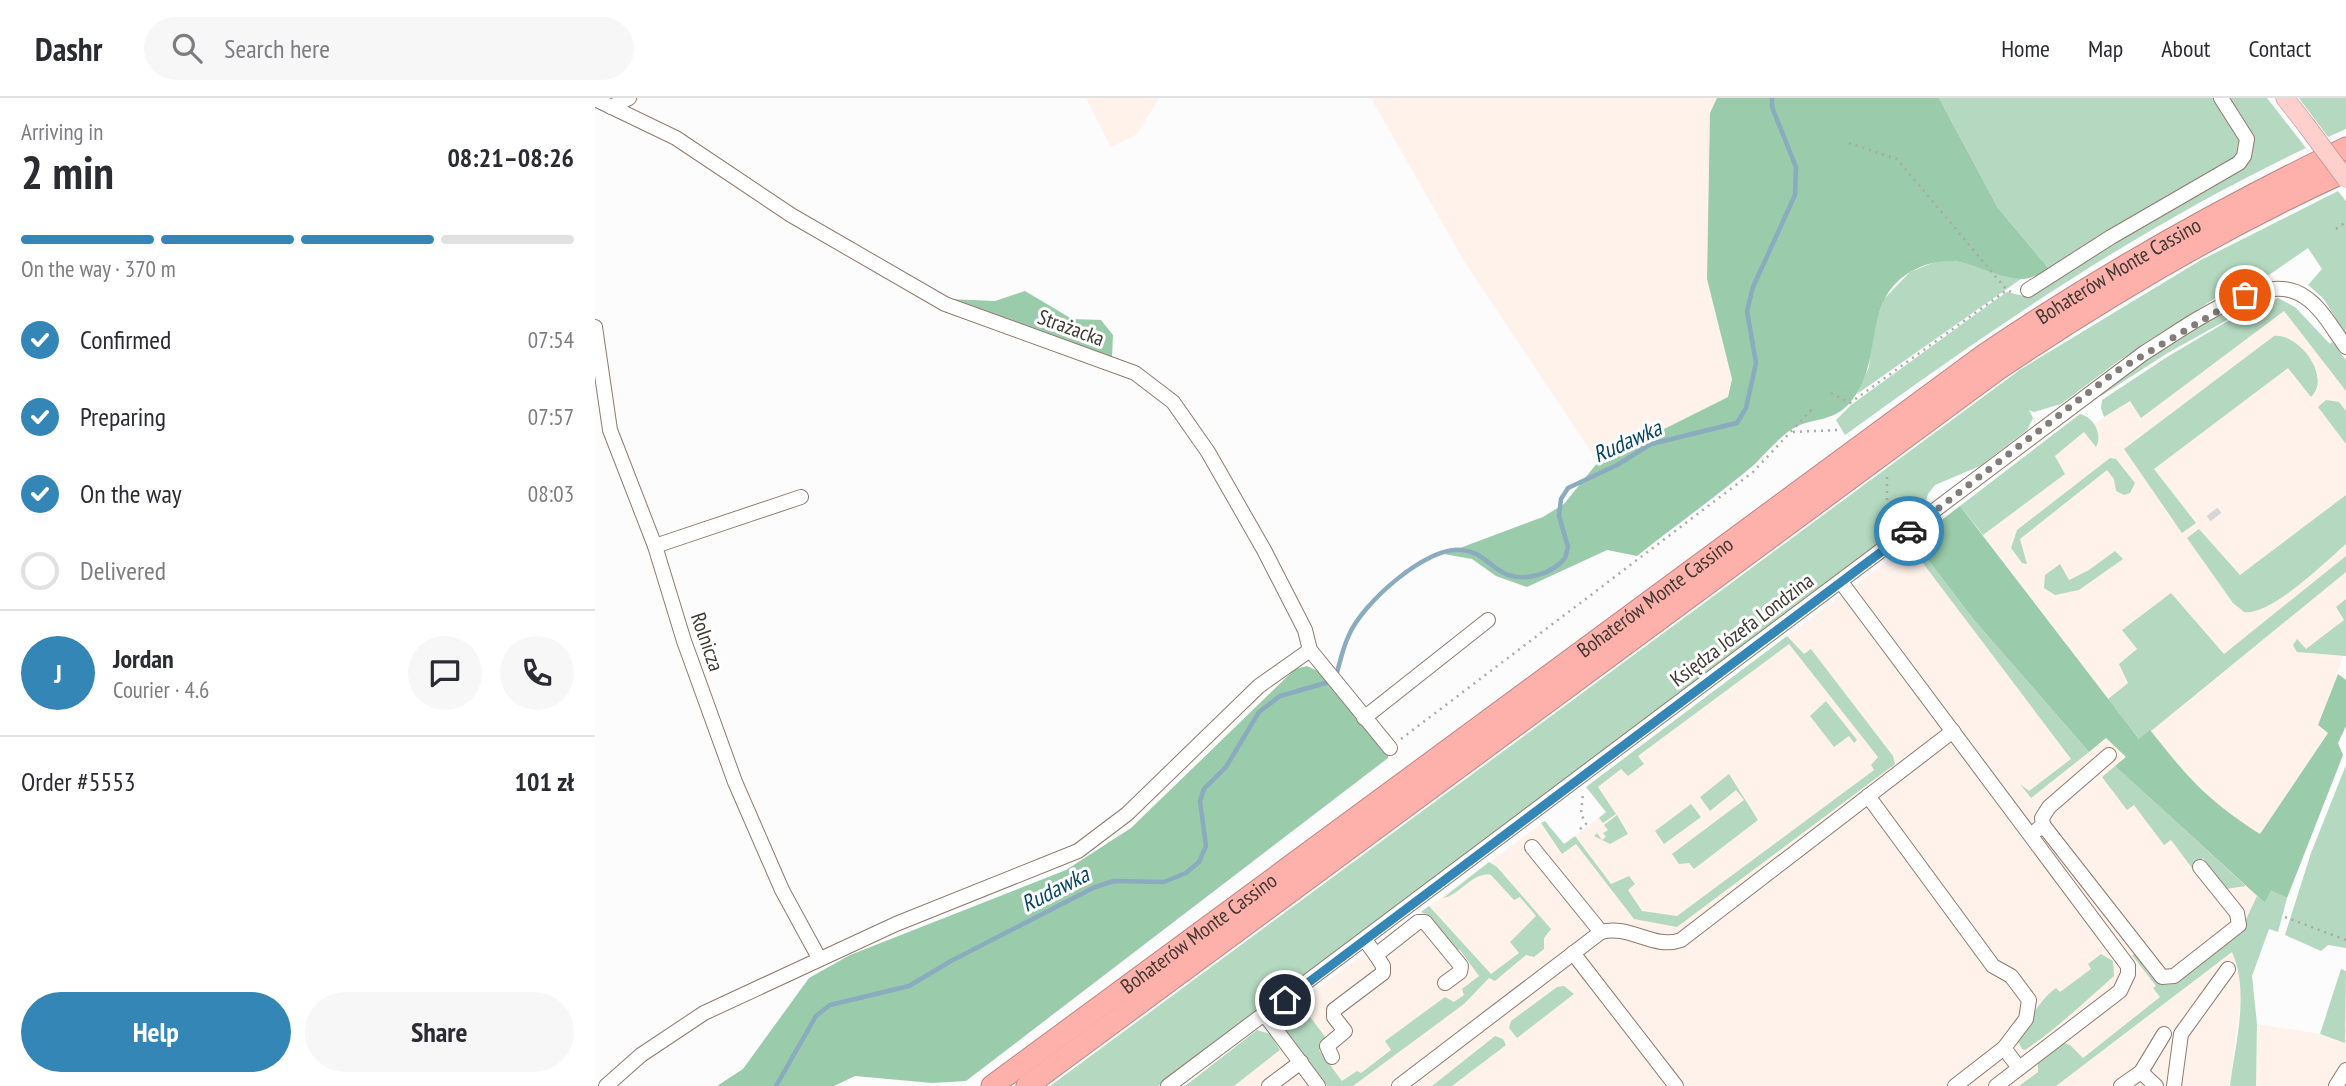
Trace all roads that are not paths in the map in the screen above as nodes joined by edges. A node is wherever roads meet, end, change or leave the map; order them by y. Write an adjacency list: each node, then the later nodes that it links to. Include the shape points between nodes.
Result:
1 (629, 98): 5 (street)
2 (2221, 98): 8 (street, via 2247,139 2239,163)
3 (2285, 98): 7 (main road, bridge)
4 (595, 99): 5 (street, Strażacka)
5 (611, 107): 15 (street, Strażacka, via 676,138 791,215 945,304 1135,373 1173,402 1264,550 1305,630)
6 (2346, 148): 43 (highway, Bohaterów Monte Cassino, via 2153,247 1984,355)
7 (2342, 176): 44 (highway, Bohaterów Monte Cassino, via 2251,217 2125,287 1997,370)
8 (2028, 290)
9 (595, 327): 12 (street, Rolnicza, via 610,430)
10 (2346, 348): 13 (street, Księdza Józefa Londzina, via 2305,296 2275,288 2245,295 2115,372)
11 (801, 497): 12 (street)
12 (655, 546): 31 (street, Rolnicza, via 735,782 782,890)
13 (1841, 582): 17 (street); 26 (street, Księdza Józefa Londzina)
14 (1488, 620): 16 (street)
15 (1310, 650): 16 (street, Strażacka); 31 (street, via 1259,685 1127,814 1078,851)
16 (1364, 718): 18 (street, Strażacka)
17 (1952, 731): 20 (street); 22 (street)
18 (1390, 748)
19 (2109, 755): 21 (street, via 2049,807)
20 (1868, 796): 25 (street, via 1681,940 1662,943 1614,928); 36 (street, via 1993,966 2011,976 2029,1000 2026,1019)
21 (2043, 825): 22 (street); 27 (street)
22 (2030, 835): 30 (street)
23 (1532, 847): 25 (street)
24 (2200, 867): 27 (street, via 2237,913 2238,928 2167,978 2159,975)
25 (1601, 932): 28 (street)
26 (1365, 940): 29 (street); 34 (street, Księdza Józefa Londzina)
27 (2135, 945): 30 (street)
28 (1573, 953): 48 (street); 49 (street)
29 (1376, 955): 33 (street, via 1418,922 1425,922 1461,966); 37 (street, via 1383,974 1334,1010 1345,1031 1327,1046)
30 (2120, 956): 39 (street, via 2128,966 2120,991)
31 (819, 958): 42 (street, via 704,1013 641,1055)
32 (2228, 969): 54 (street, via 2181,1034)
33 (1445, 983)
34 (1265, 1015): 38 (street); 45 (street, Księdza Józefa Londzina)
35 (2164, 1034): 41 (street)
36 (2004, 1048): 39 (street); 50 (street)
37 (1332, 1058)
38 (1301, 1062): 46 (street); 47 (street)
39 (2019, 1068): 51 (street)
40 (2346, 1070): 55 (street)
41 (2141, 1072): 52 (street); 53 (street)
42 (606, 1086)
43 (992, 1086)
44 (1027, 1086)
45 (1168, 1086)
46 (1269, 1086)
47 (1318, 1086)
48 (1399, 1086)
49 (1676, 1086)
50 (1955, 1086)
51 (1996, 1086)
52 (2121, 1086)
53 (2155, 1086)
54 (2174, 1086)
55 (2336, 1086)

